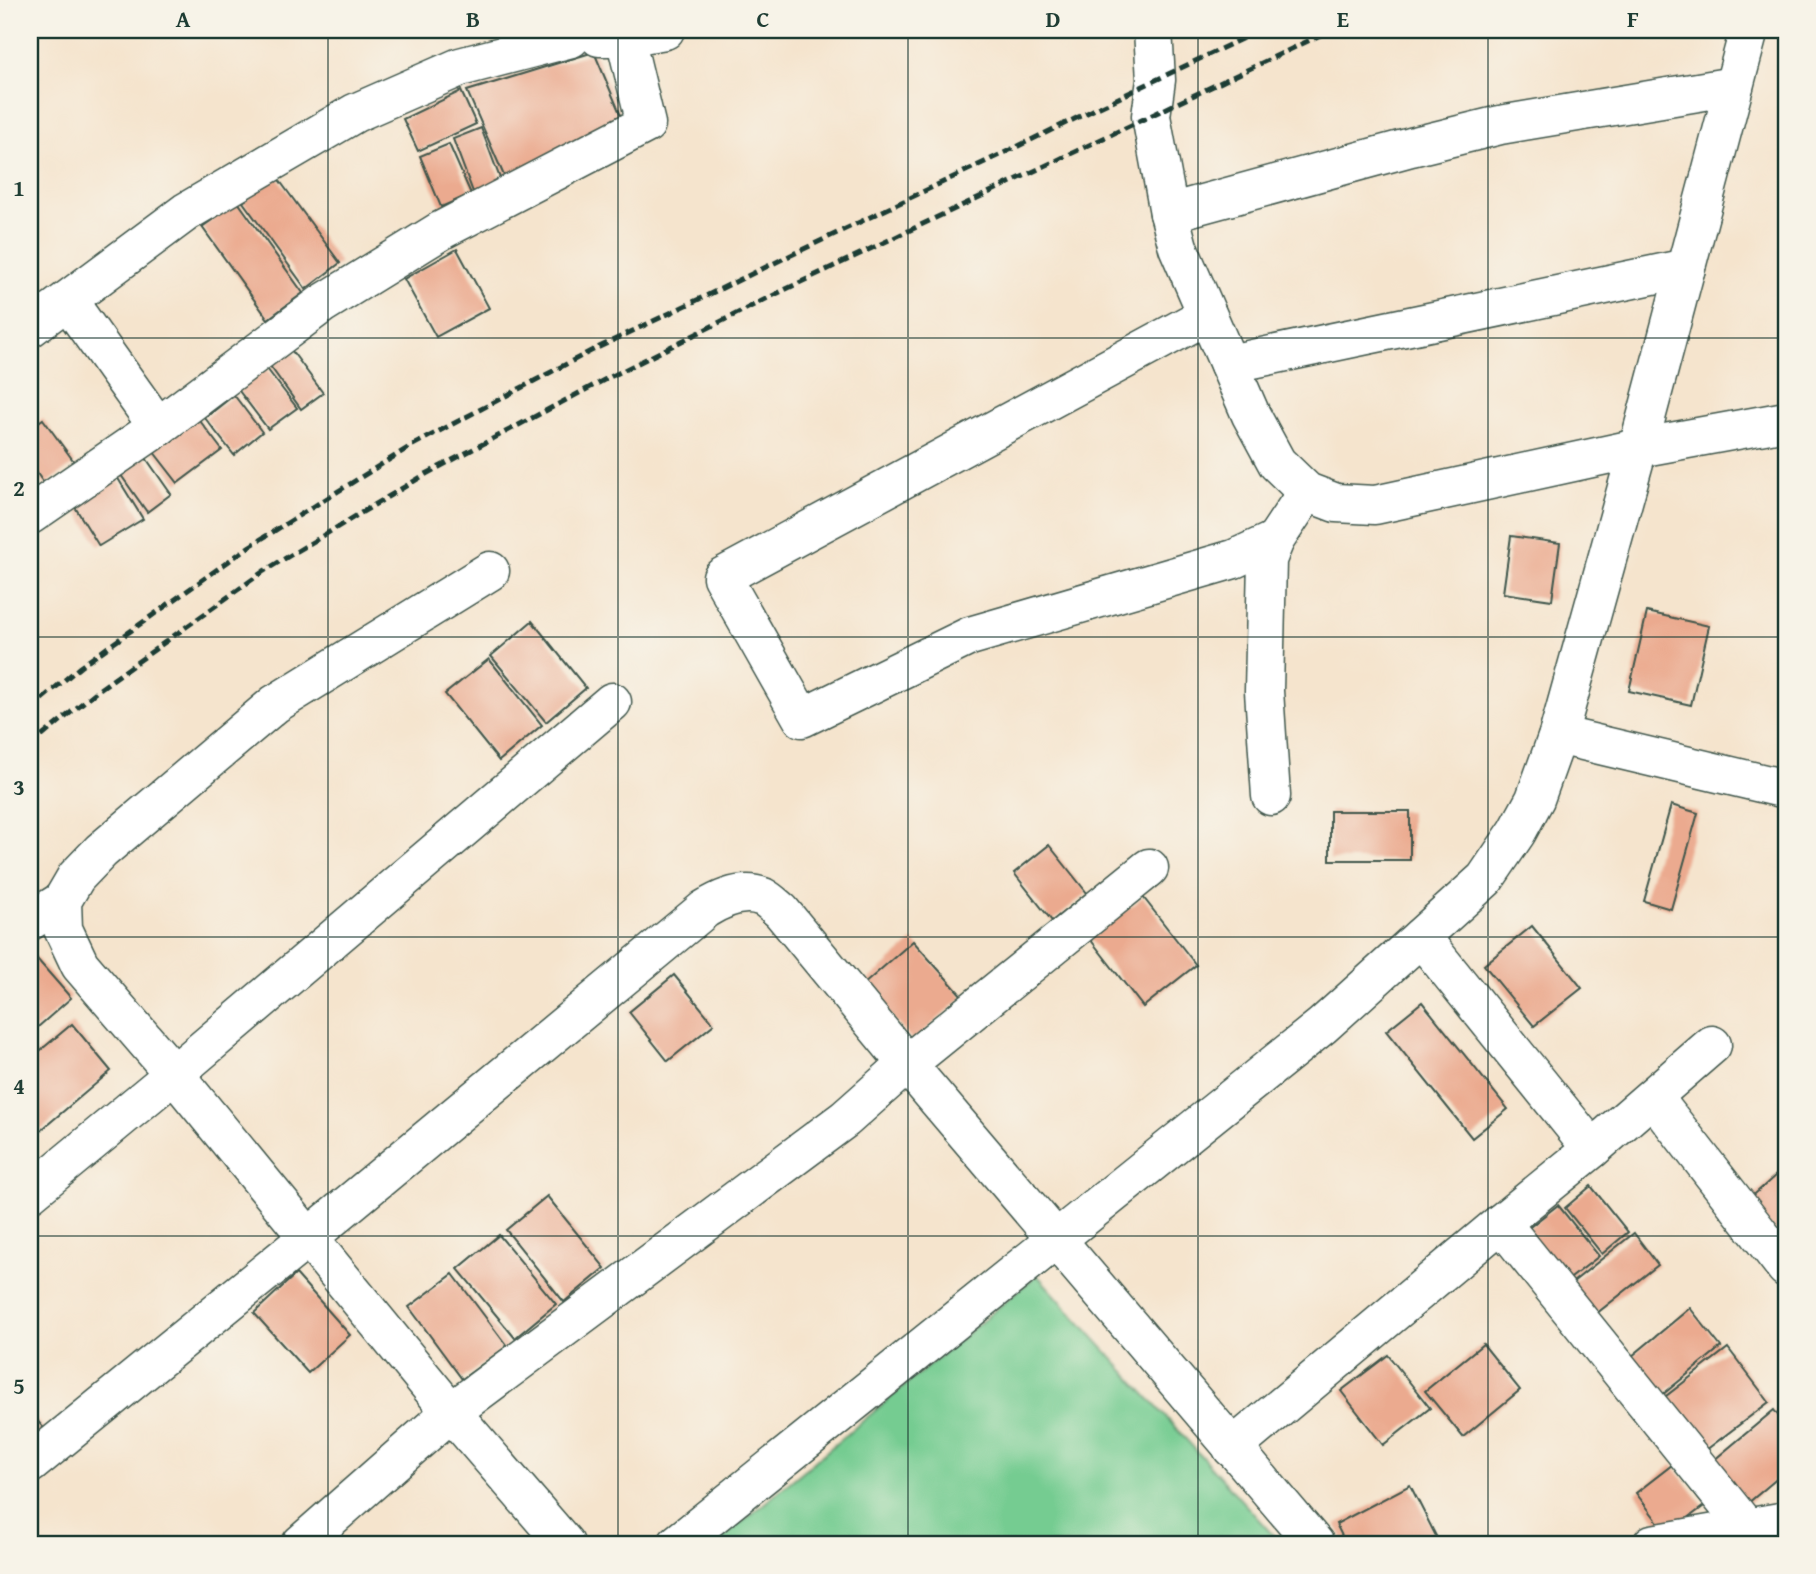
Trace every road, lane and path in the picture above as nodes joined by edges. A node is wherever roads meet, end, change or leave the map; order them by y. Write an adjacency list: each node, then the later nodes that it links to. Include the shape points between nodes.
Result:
1 (666, 30): 5 (street)
2 (1153, 30): 7 (street, via 1156,80 1151,116)
3 (1749, 30): 6 (street)
4 (564, 34): 5 (street); 9 (street, via 460,67 355,113 186,212)
5 (625, 37): 14 (street, via 646,124 442,230 322,304)
6 (1734, 86): 7 (street, via 1500,125); 8 (street)
7 (1168, 213): 10 (street)
8 (1685, 268): 12 (street); 15 (street)
9 (68, 301): 11 (street); 14 (street)
10 (1208, 315): 12 (street); 18 (street, via 722,577 802,718 970,636 1234,559)
11 (30, 328)
12 (1229, 364): 16 (street, via 1277,463)
13 (1786, 421): 15 (street)
14 (158, 427): 17 (street)
15 (1638, 448): 16 (street, via 1375,505 1336,503); 21 (street)
16 (1307, 492): 18 (street)
17 (30, 515)
18 (1275, 540): 23 (street, via 1267,560 1264,691)
19 (490, 571): 25 (street, via 275,705 101,851 76,877)
20 (612, 702): 30 (street)
21 (1558, 735): 22 (street); 27 (street, via 1535,799 1517,832 1485,879)
22 (1786, 789)
23 (1271, 796)
24 (1149, 868): 29 (street)
25 (62, 901): 26 (street); 30 (street, via 63,929 80,965)
26 (30, 921)
27 (1421, 937): 32 (street); 36 (street, via 1322,1026)
28 (1712, 1045): 31 (street)
29 (907, 1064): 35 (street, via 781,911 762,897 742,894 720,900); 36 (street); 38 (street, via 845,1119)
30 (174, 1074): 33 (street); 35 (street)
31 (1653, 1097): 32 (street); 37 (street)
32 (1592, 1149): 34 (street)
33 (30, 1193)
34 (1500, 1223): 39 (street); 42 (street)
35 (309, 1237): 38 (street); 40 (street)
36 (1056, 1240): 39 (street); 45 (street)
37 (1786, 1268)
38 (451, 1412): 43 (street); 44 (street)
39 (1232, 1448): 46 (street)
40 (30, 1464)
41 (1786, 1521): 42 (street)
42 (1746, 1527): 47 (street)
43 (301, 1544)
44 (565, 1544)
45 (677, 1544)
46 (1315, 1544)
47 (1652, 1544)

